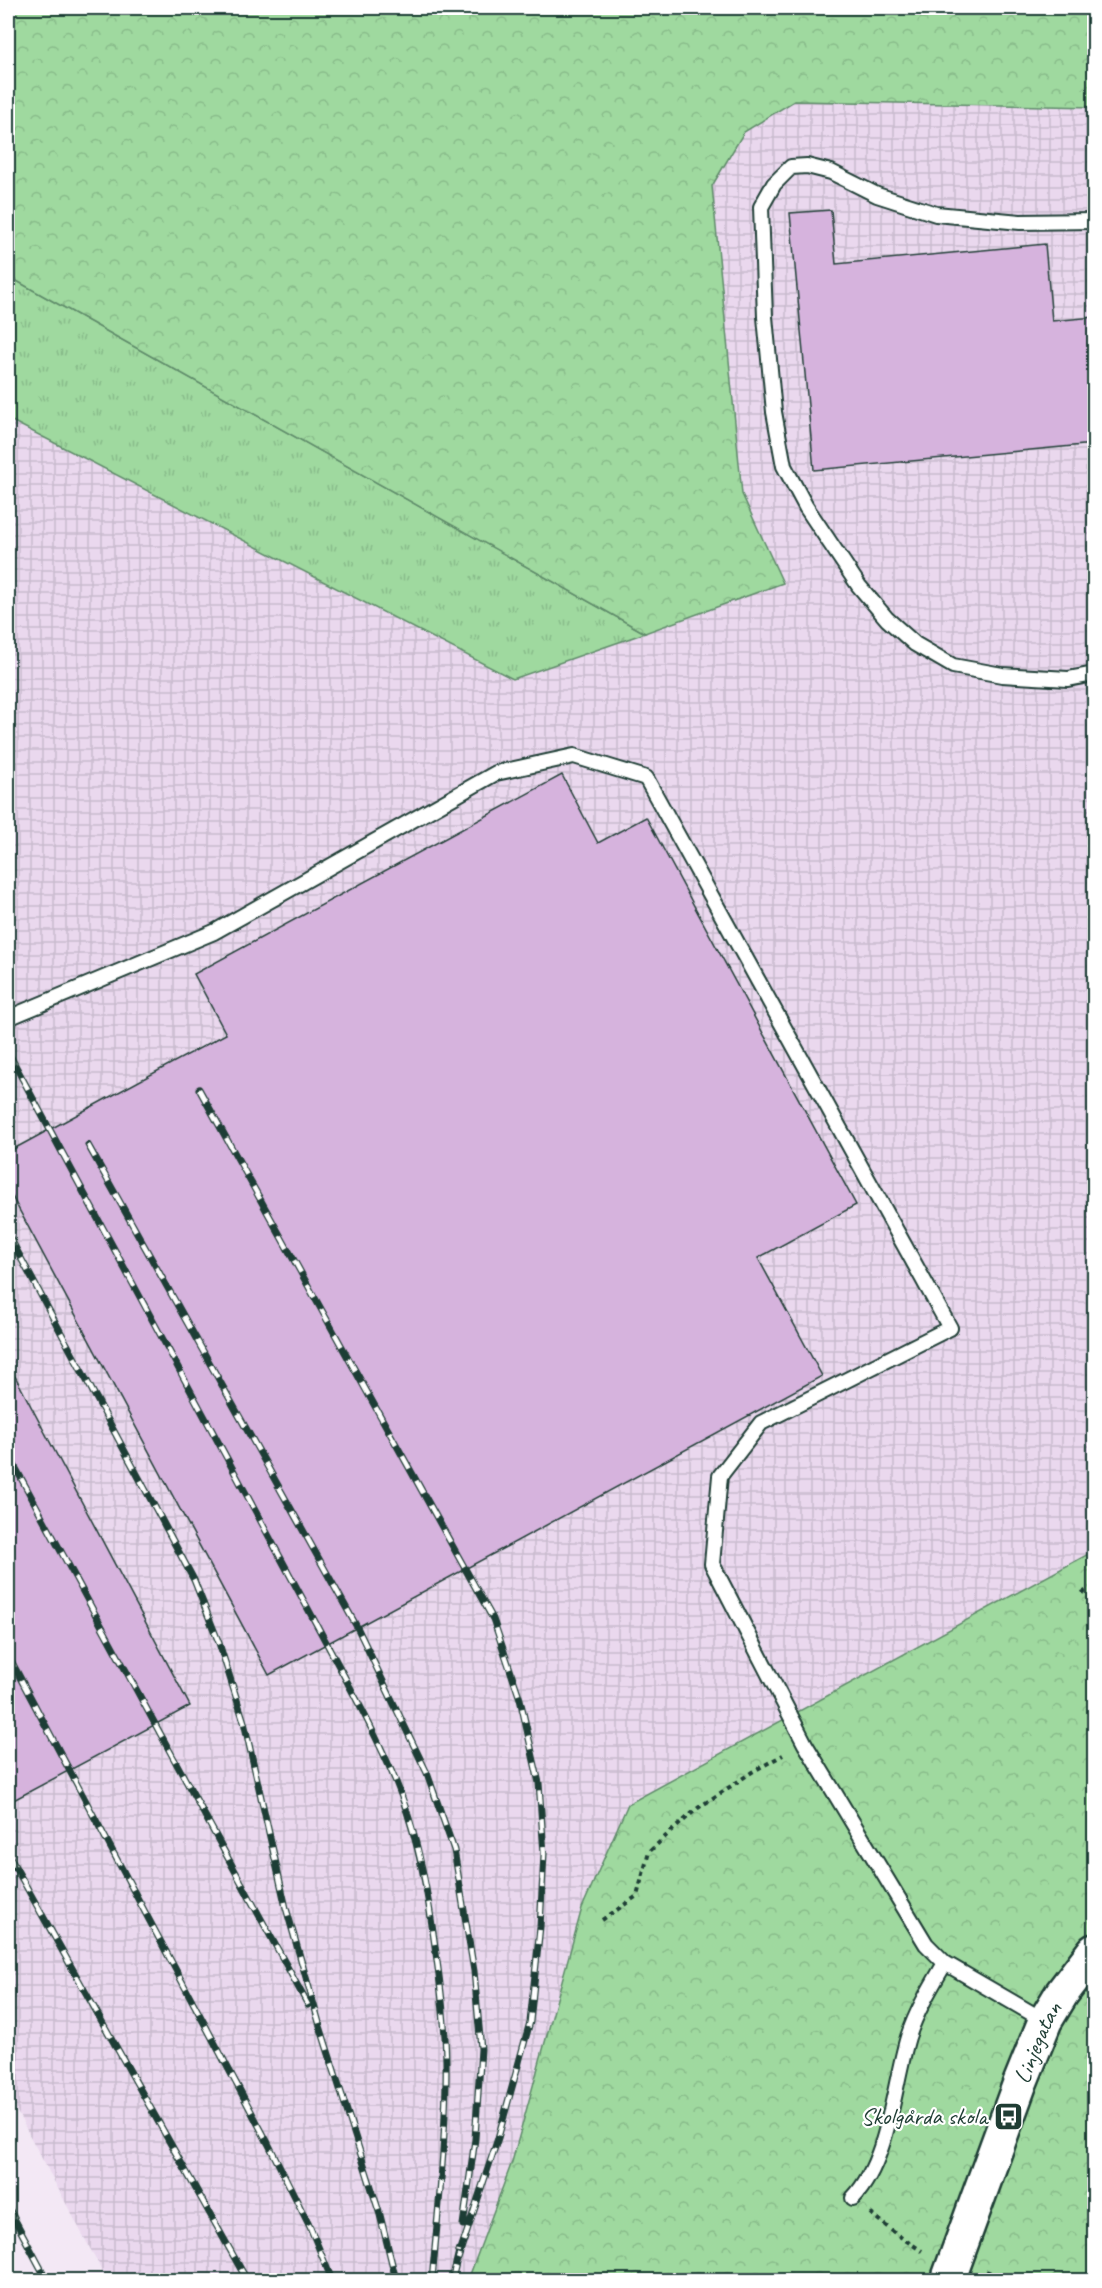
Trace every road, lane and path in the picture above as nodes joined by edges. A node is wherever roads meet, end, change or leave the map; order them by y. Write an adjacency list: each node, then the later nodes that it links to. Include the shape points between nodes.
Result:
1 (1095, 220): 2 (lane, via 1020,222 936,214 807,166 791,167 774,184 761,207 765,317 774,412 784,466 806,507 859,586 915,644 953,666 1002,675 1068,679)
2 (1095, 674)
3 (8, 1018): 6 (lane, via 214,932 496,773 574,756 646,778 950,1328 761,1423 720,1476 712,1564)
4 (1095, 1586): 5 (path)
5 (1082, 1593)
6 (805, 1744): 7 (path, via 752,1772 698,1808 649,1852 637,1896); 9 (lane, via 914,1926)
7 (602, 1920)
8 (1095, 1951): 10 (street, Linjegatan)
9 (945, 1963): 10 (lane); 11 (lane, via 923,2000 908,2038 876,2158 864,2186)
10 (1045, 2021): 12 (street, Linjegatan)
11 (853, 2198)
12 (948, 2280)

